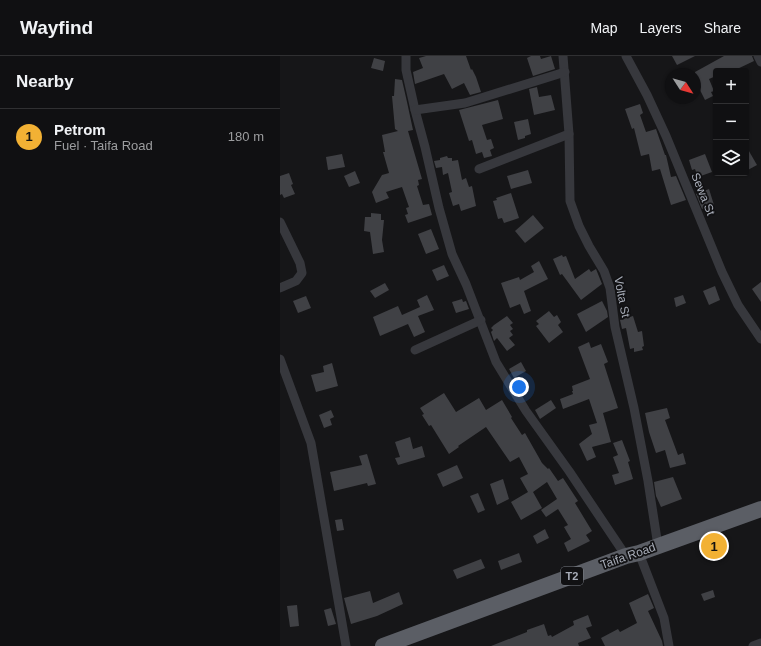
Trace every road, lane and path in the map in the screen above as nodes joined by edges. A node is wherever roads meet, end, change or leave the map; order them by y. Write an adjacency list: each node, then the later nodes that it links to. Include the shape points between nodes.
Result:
1 (406, 56): 7 (street, via 406,70)
2 (563, 56): 6 (street, Volta St)
3 (626, 56): 13 (street, Sewa St, via 666,136 722,272 738,305)
4 (758, 56): 5 (street)
5 (761, 62)
6 (565, 72): 7 (street, via 465,103); 8 (street, Volta St)
7 (415, 110): 12 (street, via 452,254)
8 (569, 134): 9 (street); 17 (street, Volta St, via 570,201 579,226 604,271 610,288 615,328 634,408)
9 (479, 169)
10 (280, 222): 11 (street, via 300,263 302,273 296,280)
11 (280, 288)
12 (481, 320): 14 (street); 18 (street, via 496,362 515,393)
13 (761, 339)
14 (415, 350)
15 (280, 359): 21 (street, via 311,443)
16 (761, 508): 17 (highway, Taifa Road / T2)
17 (658, 546): 18 (highway, Taifa Road / T2)
18 (632, 554): 20 (highway, Taifa Road / T2); 22 (street, via 664,618)
19 (761, 643): 23 (street)
20 (387, 645)
21 (346, 646)
22 (668, 646)
23 (753, 646)

